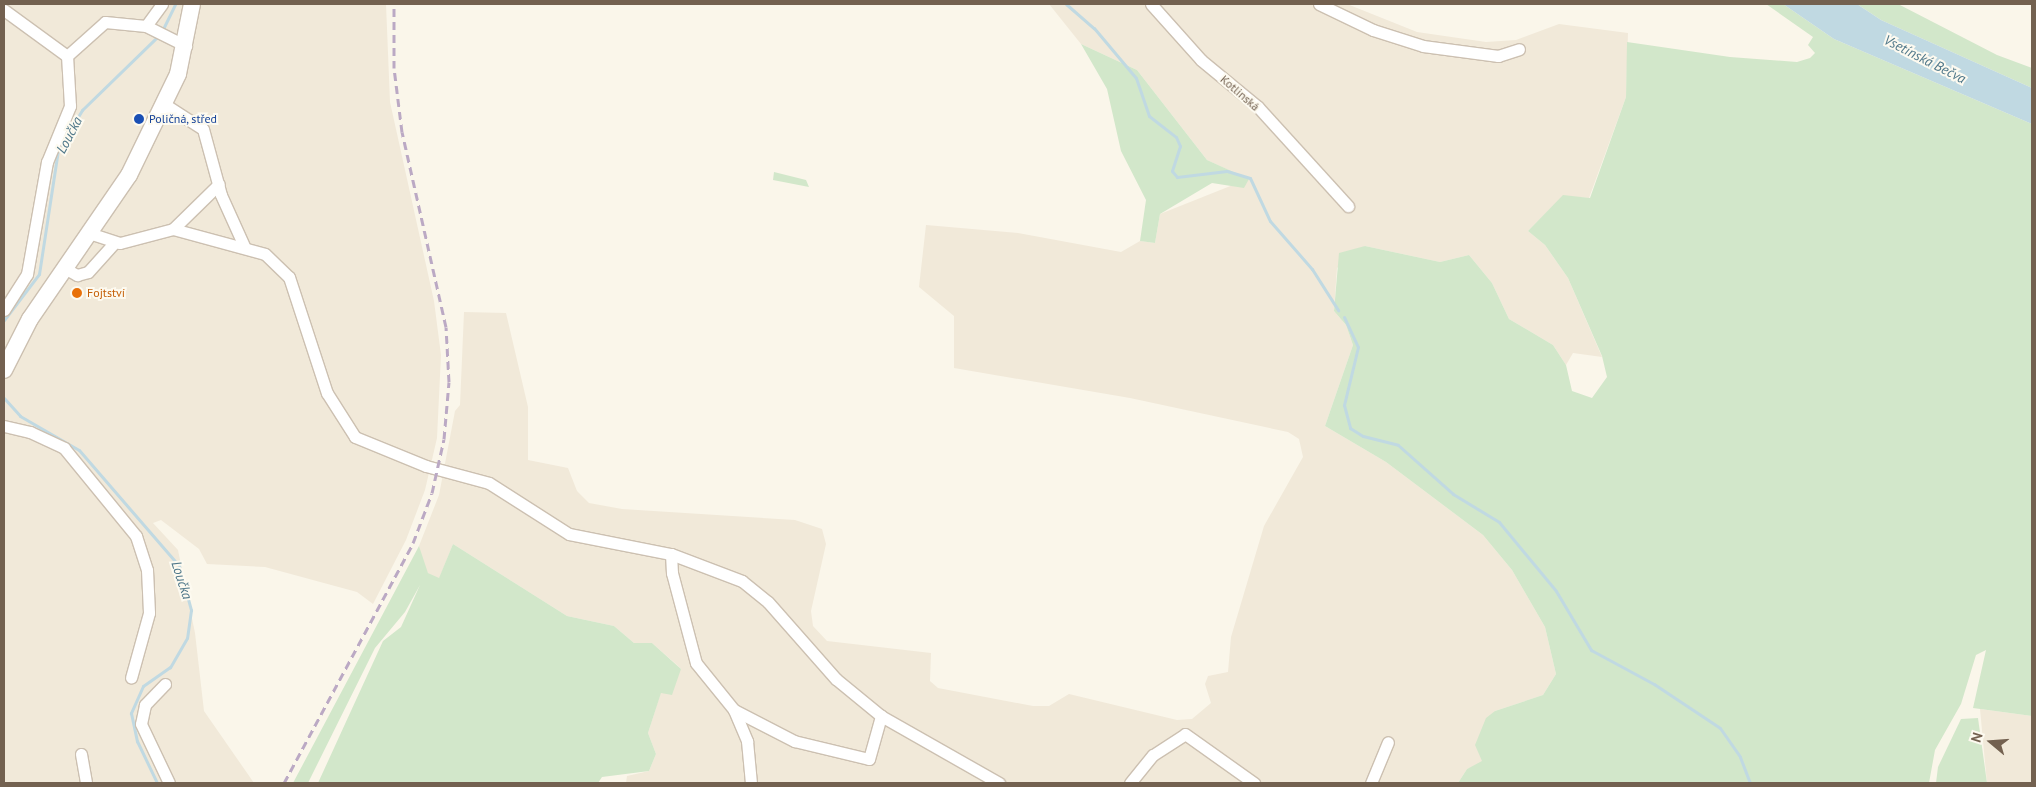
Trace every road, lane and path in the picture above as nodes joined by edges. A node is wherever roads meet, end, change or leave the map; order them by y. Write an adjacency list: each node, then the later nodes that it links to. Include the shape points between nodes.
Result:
1 (162, 4): 6 (street)
2 (192, 4): 7 (main road)
3 (1150, 4): 12 (street, Kotlinská, via 1201,60 1258,107)
4 (1318, 4): 8 (street, via 1372,30 1448,50 1498,56)
5 (4, 10): 9 (street)
6 (149, 29): 7 (street); 9 (street, via 105,22)
7 (186, 46): 10 (main road)
8 (1519, 49)
9 (66, 56): 18 (street, via 70,106 47,162 27,274)
10 (164, 104): 11 (street, via 204,129); 14 (main road, via 129,175)
11 (219, 184): 13 (street); 16 (street)
12 (1348, 206)
13 (173, 229): 15 (street); 16 (street)
14 (92, 234): 15 (street); 17 (main road)
15 (114, 243): 17 (street, via 88,272 77,275)
16 (244, 246): 21 (street, via 265,254 289,278 327,393 356,437 426,466 490,484 569,534)
17 (66, 270): 19 (main road, via 24,330)
18 (4, 310)
19 (4, 370)
20 (4, 426): 22 (street, via 30,432 64,448 136,536 147,570 149,613)
21 (671, 554): 24 (street, via 672,573 696,663); 25 (street, via 742,581 768,602 836,680)
22 (131, 678)
23 (165, 684): 29 (street, via 145,705 141,724)
24 (734, 710): 25 (street, via 794,741 869,759); 30 (street, via 747,741)
25 (881, 716): 31 (street)
26 (1388, 742): 34 (street)
27 (81, 754): 28 (street)
28 (86, 783)
29 (170, 783)
30 (750, 783)
31 (999, 783)
32 (1130, 783): 33 (street, via 1153,755 1185,734)
33 (1254, 783)
34 (1371, 783)

